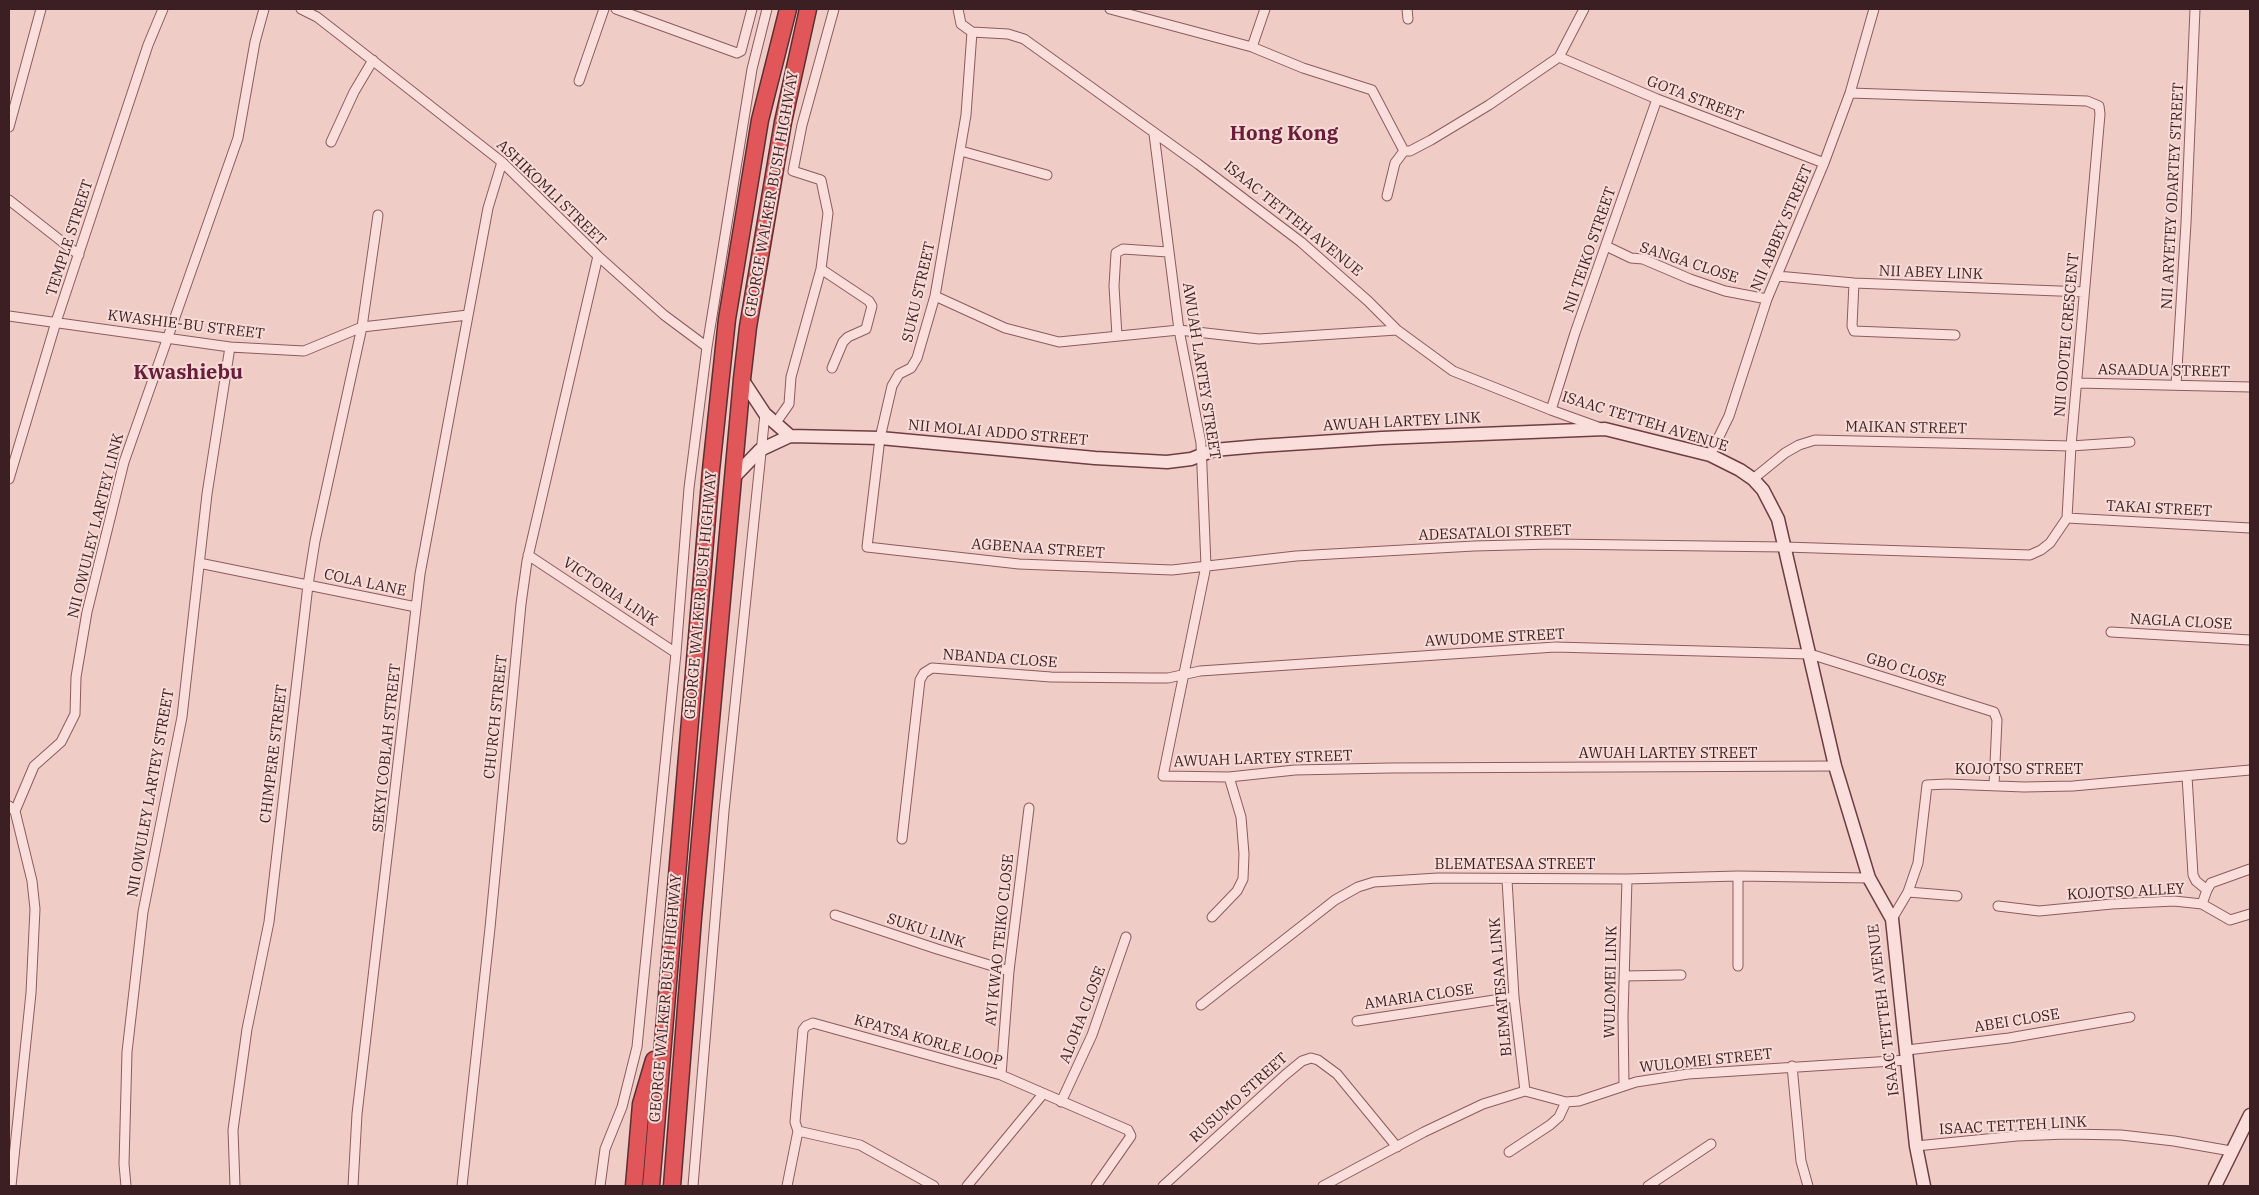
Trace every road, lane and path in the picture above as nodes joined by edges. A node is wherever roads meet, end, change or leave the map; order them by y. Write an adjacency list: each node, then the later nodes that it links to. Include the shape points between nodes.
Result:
1 (42, 9): 27 (street)
2 (163, 9): 40 (street, TEMPLE STREET, via 148,45)
3 (264, 9): 56 (street, NII OWULEY LARTEY LINK, via 238,138)
4 (301, 9): 23 (street, ASHIKOMLI STREET, via 317,17)
5 (604, 9): 24 (street)
6 (616, 9): 7 (street, via 737,54)
7 (752, 9)
8 (767, 9): 58 (street, via 752,69)
9 (788, 9): 123 (highway, GEORGE WALKER BUSH HIGHWAY, via 760,120 727,319 710,479)
10 (808, 9): 60 (highway, GEORGE WALKER BUSH HIGHWAY, via 784,122)
11 (834, 9): 42 (street, via 802,125 793,171 821,180 828,212)
12 (958, 9): 20 (street, via 961,24)
13 (1110, 9): 21 (street)
14 (1265, 9): 21 (street)
15 (1407, 9): 19 (street)
16 (1584, 9): 22 (street)
17 (1874, 9): 25 (street, NII ABBEY STREET)
18 (2195, 9): 62 (street, NII ARYETEY ODARTEY STREET)
19 (1408, 19)
20 (972, 32): 28 (street, ISAAC TETTEH AVENUE, via 1008,34 1024,39); 30 (street, SUKU STREET)
21 (1252, 47): 31 (street, via 1303,68 1372,90)
22 (1559, 57): 26 (street, GOTA STREET); 31 (street, via 1456,125 1410,151)
23 (373, 60): 29 (street); 32 (street, ASHIKOMLI STREET)
24 (579, 82)
25 (1850, 93): 33 (street, NII ABBEY STREET); 45 (street, NII ODOTEI CRESCENT, via 2087,101 2098,106 2100,114)
26 (1656, 100): 33 (street, GOTA STREET); 38 (street, NII TEIKO STREET)
27 (9, 127)
28 (1154, 134): 39 (street, AWUAH LARTEY STREET); 53 (street, ISAAC TETTEH AVENUE, via 1301,242 1368,300)
29 (331, 142)
30 (961, 151): 34 (street); 46 (street, SUKU STREET)
31 (1404, 151): 35 (street, via 1395,163)
32 (502, 162): 41 (street, ASHIKOMLI STREET); 48 (street, via 488,208)
33 (1824, 163): 43 (street, NII ABBEY STREET)
34 (1047, 175)
35 (1387, 196)
36 (9, 200): 40 (street)
37 (378, 215): 51 (street, CHIMPERE STREET)
38 (1606, 246): 47 (street, SANGA CLOSE, via 1716,288); 64 (street, NII TEIKO STREET)
39 (1168, 252): 52 (street, AWUAH LARTEY STREET); 55 (street, via 1123,249 1116,253)
40 (79, 255): 50 (street, TEMPLE STREET)
41 (598, 256): 58 (street, ASHIKOMLI STREET, via 664,315); 82 (street, CHURCH STREET)
42 (821, 269): 59 (street, via 872,306 866,329 848,337); 66 (street, via 791,377 789,404)
43 (1777, 276): 44 (street, NII ABEY LINK); 47 (street, NII ABBEY STREET)
44 (1854, 283): 45 (street, NII ABEY LINK); 54 (street, via 1854,331)
45 (2084, 292): 61 (street, NII ODOTEI CRESCENT)
46 (935, 296): 55 (street, via 1005,328 1044,339 1059,342); 69 (street, SUKU STREET, via 917,358 911,368 899,374 892,386)
47 (1767, 299): 73 (street, NII ABBEY STREET, via 1729,416)
48 (468, 315): 51 (street, KWASHIE-BU STREET); 86 (street, SEKYI COBLAH STREET)
49 (9, 316): 50 (street, KWASHIE-BU STREET)
50 (56, 322): 56 (street, KWASHIE-BU STREET); 76 (street, TEMPLE STREET)
51 (362, 327): 57 (street, KWASHIE-BU STREET, via 304,351); 85 (street, CHIMPERE STREET)
52 (1180, 330): 53 (street, via 1259,340); 55 (street); 74 (street, AWUAH LARTEY STREET)
53 (1397, 330): 64 (street, ISAAC TETTEH AVENUE, via 1452,371)
54 (1955, 335)
55 (1117, 336)
56 (168, 337): 57 (street, KWASHIE-BU STREET); 97 (street, NII OWULEY LARTEY LINK, via 124,462 87,612 76,677 75,714 61,742 34,766)
57 (230, 347): 83 (street, NII OWULEY LARTEY STREET)
58 (707, 347): 89 (street, via 689,488)
59 (832, 368)
60 (742, 379): 65 (street); 75 (highway, GEORGE WALKER BUSH HIGHWAY)
61 (2077, 383): 62 (street, ASAADUA STREET); 71 (street, NII ODOTEI CRESCENT)
62 (2176, 385): 63 (street, ASAADUA STREET)
63 (2250, 387)
64 (1551, 410): 67 (street, ISAAC TETTEH AVENUE)
65 (765, 414): 66 (street); 72 (street)
66 (776, 424): 68 (street)
67 (1605, 429): 73 (street, ISAAC TETTEH AVENUE); 74 (street, AWUAH LARTEY LINK, via 1268,445 1214,450)
68 (790, 436): 69 (street, NII MOLAI ADDO STREET); 72 (street, NII MOLAI ADDO STREET)
69 (880, 438): 74 (street, NII MOLAI ADDO STREET, via 1095,458 1167,462); 80 (street, SUKU STREET)
70 (2130, 442): 71 (street, MAIKAN STREET)
71 (2071, 446): 77 (street, MAIKAN STREET, via 1815,440 1785,453); 78 (street, NII ODOTEI CRESCENT)
72 (760, 450): 75 (street, NII MOLAI ADDO STREET); 148 (street, via 724,811)
73 (1710, 455): 77 (street, ISAAC TETTEH AVENUE)
74 (1202, 457): 84 (street, AWUAH LARTEY STREET)
75 (734, 477): 147 (highway, GEORGE WALKER BUSH HIGHWAY)
76 (9, 479)
77 (1753, 479): 81 (street, ISAAC TETTEH AVENUE, via 1772,504)
78 (2067, 518): 79 (street, TAKAI STREET); 81 (street, via 2050,543 2030,555)
79 (2250, 528)
80 (867, 547): 84 (street, AGBENAA STREET, via 1018,564 1172,570)
81 (1785, 547): 84 (street, ADESATALOI STREET, via 1474,546 1296,556); 90 (street, ISAAC TETTEH AVENUE)
82 (528, 555): 89 (street, VICTORIA LINK); 143 (street, CHURCH STREET)
83 (199, 564): 85 (street, COLA LANE); 140 (street, NII OWULEY LARTEY STREET, via 182,716 143,912 129,1034 125,1109)
84 (1206, 566): 91 (street, AWUAH LARTEY STREET)
85 (308, 585): 86 (street, COLA LANE); 141 (street, CHIMPERE STREET, via 269,922 247,1028 233,1130)
86 (416, 607): 142 (street, SEKYI COBLAH STREET, via 357,1114)
87 (2110, 632): 88 (street, NAGLA CLOSE)
88 (2250, 640)
89 (676, 653): 144 (street, via 637,1046 622,1107 606,1149)
90 (1810, 654): 91 (street, AWUDOME STREET, via 1555,647); 92 (street, ISAAC TETTEH AVENUE); 96 (street, GBO CLOSE, via 1994,712 1997,720)
91 (1183, 674): 95 (street, AWUAH LARTEY STREET, via 1162,776); 99 (street, NBANDA CLOSE, via 1151,678 1050,677 932,668 920,680)
92 (1835, 766): 95 (street, AWUAH LARTEY STREET, via 1379,768 1295,770); 102 (street, ISAAC TETTEH AVENUE)
93 (2250, 770): 94 (street, KOJOTSO STREET)
94 (2187, 776): 96 (street, KOJOTSO STREET, via 2073,786); 105 (street, via 2193,875)
95 (1229, 777): 112 (street, via 1241,817 1243,879)
96 (1994, 785): 106 (street, KOJOTSO STREET, via 1927,785 1921,850)
97 (12, 808): 139 (street, via 32,881 35,909 29,1012)
98 (1029, 808): 116 (street, AYI KWAO TEIKO CLOSE)
99 (902, 839)
100 (2250, 870): 105 (street, via 2212,883)
101 (1738, 876): 102 (street, BLEMATESAA STREET); 103 (street, BLEMATESAA STREET); 115 (street)
102 (1869, 878): 113 (street, ISAAC TETTEH AVENUE)
103 (1627, 879): 104 (street, BLEMATESAA STREET); 118 (street, WULOMEI LINK)
104 (1507, 880): 119 (street, BLEMATESAA LINK); 120 (street, BLEMATESAA STREET, via 1438,878 1374,882 1358,887 1335,900)
105 (2206, 890): 108 (street)
106 (1908, 892): 107 (street); 113 (street, KOJOTSO STREET)
107 (1957, 896)
108 (2202, 904): 109 (street, KOJOTSO ALLEY, via 2174,901 2039,911); 110 (street, KOJOTSO ALLEY, via 2230,920)
109 (1998, 906)
110 (2250, 914)
111 (835, 915): 116 (street, SUKU LINK)
112 (1212, 917)
113 (1892, 919): 124 (street, ISAAC TETTEH AVENUE)
114 (1126, 936): 130 (street, ALOHA CLOSE, via 1092,1035)
115 (1738, 966)
116 (1009, 971): 126 (street, AYI KWAO TEIKO CLOSE)
117 (1681, 975): 118 (street)
118 (1624, 976): 127 (street, WULOMEI LINK)
119 (1514, 997): 122 (street, AMARIA CLOSE); 128 (street, BLEMATESAA LINK)
120 (1201, 1005)
121 (2130, 1017): 124 (street, ABEI CLOSE)
122 (1357, 1020)
123 (663, 1027): 145 (highway, via 641,1104); 146 (highway, GEORGE WALKER BUSH HIGHWAY)
124 (1907, 1055): 125 (street, WULOMEI STREET); 135 (street, ISAAC TETTEH AVENUE)
125 (1792, 1066): 127 (street, WULOMEI STREET, via 1688,1074); 156 (street, via 1801,1161)
126 (1001, 1074): 129 (street, KPATSA KORLE LOOP); 133 (street, KPATSA KORLE LOOP, via 809,1024 803,1030 795,1122)
127 (1624, 1086): 131 (street, WULOMEI STREET)
128 (1525, 1091): 131 (street, WULOMEI STREET); 136 (street, via 1483,1104)
129 (1043, 1094): 130 (street, KPATSA KORLE LOOP); 151 (street)
130 (1062, 1102): 152 (street, KPATSA KORLE LOOP, via 1131,1133)
131 (1566, 1102): 138 (street, via 1559,1117)
132 (2250, 1115): 137 (street)
133 (798, 1131): 149 (street, KPATSA KORLE LOOP); 150 (street, via 860,1145)
134 (1711, 1144): 155 (street)
135 (1916, 1146): 137 (street, ISAAC TETTEH LINK, via 2066,1134 2121,1135); 157 (street, ISAAC TETTEH AVENUE)
136 (1397, 1147): 153 (street, RUSUMO STREET, via 1337,1074 1311,1058 1285,1075); 154 (street)
137 (2231, 1151): 158 (street)
138 (1509, 1152)
139 (11, 1186)
140 (126, 1186)
141 (235, 1186)
142 (353, 1186)
143 (462, 1186)
144 (600, 1186)
145 (634, 1186)
146 (651, 1186)
147 (672, 1186)
148 (693, 1186)
149 (788, 1186)
150 (934, 1186)
151 (967, 1186)
152 (1096, 1186)
153 (1163, 1186)
154 (1322, 1186)
155 (1648, 1186)
156 (1808, 1186)
157 (1924, 1186)
158 (2215, 1186)

